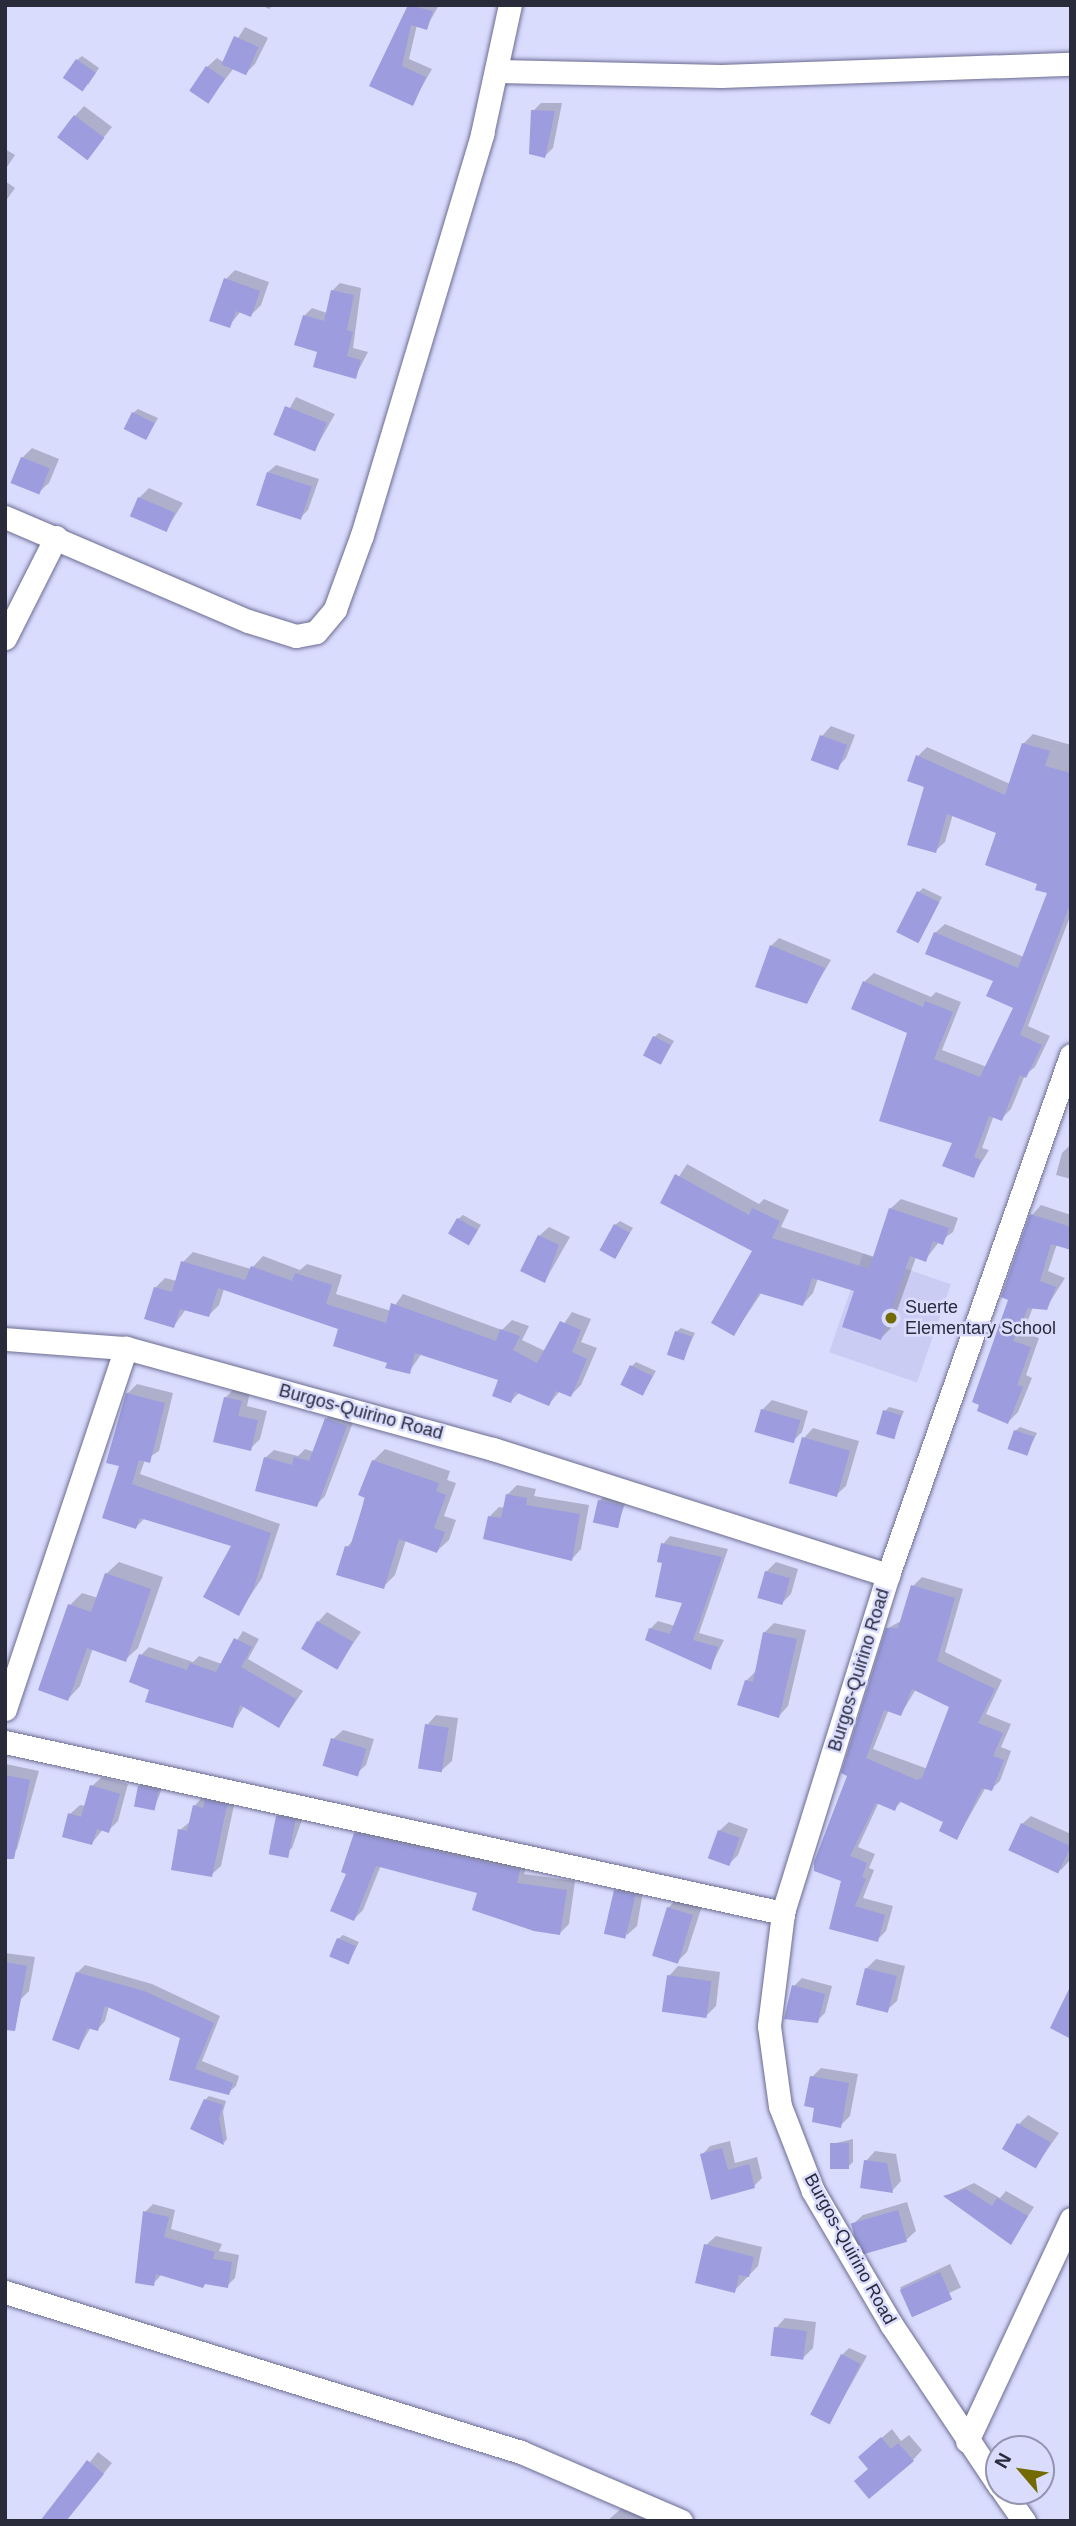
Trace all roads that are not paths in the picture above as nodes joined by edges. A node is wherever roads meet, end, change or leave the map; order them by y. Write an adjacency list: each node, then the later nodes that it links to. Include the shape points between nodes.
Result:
1 (510, 5): 3 (street)
2 (1071, 64): 3 (street, via 721,76)
3 (498, 71): 5 (street, via 362,535 335,609 316,632 296,636 248,621)
4 (5, 517): 5 (street)
5 (57, 537): 6 (street)
6 (5, 638)
7 (1071, 1055): 10 (street)
8 (5, 1339): 9 (street, Burgos-Quirino Road)
9 (126, 1348): 10 (street, Burgos-Quirino Road, via 493,1449); 11 (street)
10 (888, 1575): 13 (street, Burgos-Quirino Road)
11 (5, 1709)
12 (5, 1742): 13 (street)
13 (783, 1913): 16 (street, Burgos-Quirino Road, via 769,2026 779,2106 813,2191)
14 (1071, 2219): 16 (street)
15 (5, 2292): 19 (street, via 521,2452)
16 (967, 2441): 17 (street, Burgos-Quirino Road)
17 (985, 2466)
18 (1013, 2505): 20 (street)
19 (681, 2521)
20 (1024, 2521)

